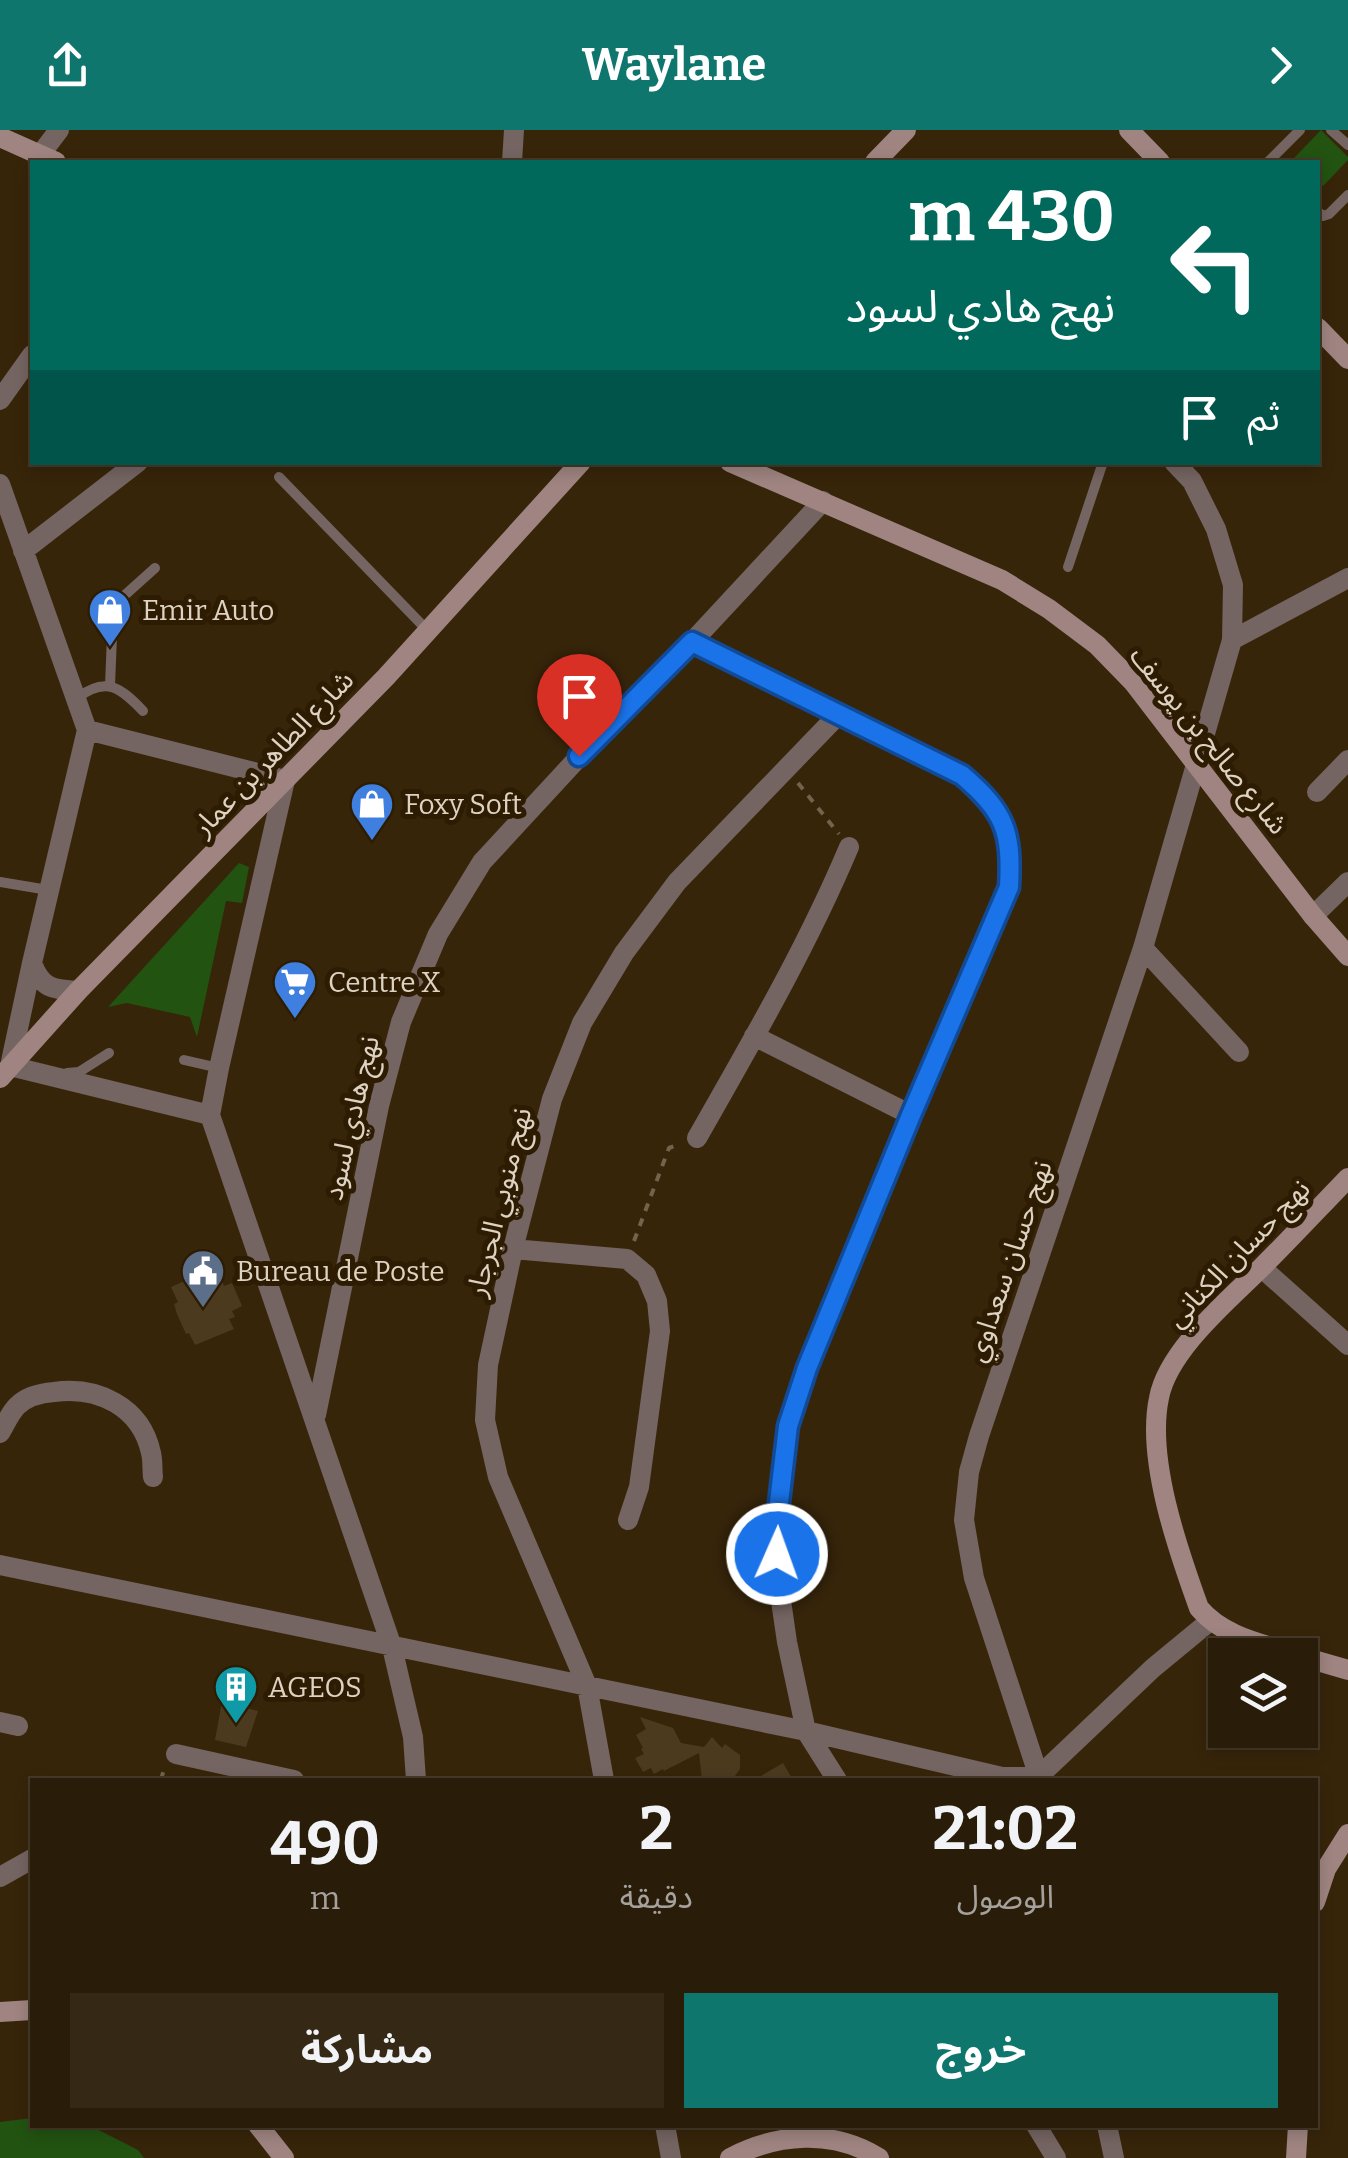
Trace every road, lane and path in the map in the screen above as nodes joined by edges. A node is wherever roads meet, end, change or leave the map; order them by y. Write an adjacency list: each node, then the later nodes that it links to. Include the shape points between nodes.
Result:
1 (59, 130): 9 (street)
2 (514, 130): 10 (street)
3 (906, 130): 11 (street)
4 (1129, 130): 12 (street)
5 (1300, 130): 13 (lane)
6 (1331, 130): 8 (lane)
7 (0, 137): 9 (street)
8 (1348, 145)
9 (48, 158)
10 (512, 160)
11 (877, 160)
12 (1158, 160)
13 (1270, 160)
14 (1348, 195): 15 (lane, via 1329,214)
15 (1320, 214)
16 (1320, 330): 18 (street)
17 (30, 359): 19 (street)
18 (1348, 360)
19 (0, 400)
20 (134, 465): 28 (street)
21 (578, 465): 32 (street, شارع الطاهر بن عمار)
22 (737, 465): 27 (street, شارع صالح بن يوسف)
23 (1102, 465): 29 (lane)
24 (1177, 465): 33 (street, نهج حسان سعداوي, via 1216,528 1233,586)
25 (279, 477): 32 (lane)
26 (0, 484): 28 (street)
27 (823, 502): 34 (street, نهج هادي لسود); 41 (street, شارع صالح بن يوسف, via 1002,580 1049,608 1134,682)
28 (23, 551): 36 (street)
29 (1068, 567)
30 (155, 568): 35 (lane, via 113,610)
31 (1348, 578): 33 (street)
32 (428, 631): 43 (street, شارع الطاهر بن عمار)
33 (1232, 640): 41 (street, نهج حسان سعداوي)
34 (692, 642): 38 (street); 69 (street, نهج هادي لسود, via 482,862 438,934 402,1022 379,1106)
35 (110, 686): 36 (lane); 37 (lane)
36 (76, 699): 39 (street)
37 (143, 711)
38 (838, 714): 42 (street, نهج منوبي الجرجار); 62 (street, via 962,775 988,797 1011,851 1009,887)
39 (87, 730): 43 (street); 48 (street)
40 (1348, 760): 44 (street)
41 (1196, 763): 49 (street, شارع صالح بن يوسف); 50 (street, نهج حسان سعداوي)
42 (786, 768): 45 (path); 65 (street, نهج منوبي الجرجار, via 678,882 582,1023 552,1099)
43 (286, 780): 53 (street, شارع الطاهر بن عمار); 58 (street)
44 (1317, 792)
45 (849, 847): 54 (street)
46 (0, 882): 48 (lane)
47 (1348, 882): 49 (street)
48 (49, 890): 52 (street)
49 (1313, 916): 51 (street, شارع صالح بن يوسف)
50 (1142, 948): 55 (street); 86 (street, نهج حسان سعداوي, via 969,1472 964,1520 974,1578)
51 (1348, 956)
52 (32, 963): 53 (street, via 50,987); 59 (street)
53 (78, 991): 59 (street, شارع الطاهر بن عمار)
54 (754, 1036): 62 (street); 63 (street)
55 (1239, 1052)
56 (109, 1053): 60 (lane, via 79,1072)
57 (184, 1060): 58 (lane)
58 (219, 1068): 61 (street)
59 (5, 1072): 60 (street)
60 (51, 1075): 61 (street)
61 (210, 1115): 69 (street)
62 (911, 1115): 80 (street, via 788,1426 776,1528 778,1580)
63 (697, 1138): 66 (path, via 669,1148)
64 (1348, 1178): 67 (street, نهج حسان الكناني)
65 (513, 1248): 66 (street); 79 (street, نهج منوبي الجرجار, via 488,1365 485,1420 498,1477)
66 (627, 1259): 72 (street, via 646,1275 660,1331 639,1488)
67 (1262, 1268): 68 (street); 74 (street, نهج حسان الكناني, via 1180,1355 1159,1394 1162,1482 1199,1608)
68 (1348, 1345)
69 (315, 1418): 76 (street)
70 (0, 1433): 71 (street, via 18,1405 40,1394 96,1392 139,1425 151,1452)
71 (152, 1477)
72 (628, 1520)
73 (0, 1565): 76 (street)
74 (1210, 1621): 75 (street); 86 (street)
75 (1243, 1638)
76 (392, 1647): 79 (street); 83 (street)
77 (1318, 1661): 78 (street)
78 (1348, 1670)
79 (587, 1686): 80 (street); 84 (street, نهج منوبي الجرجار)
80 (806, 1731): 85 (street); 86 (street, via 1002,1777)
81 (176, 1754): 82 (street)
82 (285, 1778)
83 (416, 1778)
84 (604, 1778)
85 (836, 1778)
86 (1039, 1778)
87 (1348, 1834): 90 (street)
88 (30, 1860): 89 (street)
89 (0, 1876)
90 (1318, 1893)
91 (30, 2010): 92 (street)
92 (0, 2012)
93 (260, 2128): 98 (street)
94 (666, 2128): 99 (street)
95 (1038, 2128): 102 (street)
96 (1109, 2128): 103 (street)
97 (1298, 2128): 104 (street)
98 (284, 2158)
99 (671, 2158)
100 (730, 2158): 101 (street, via 788,2138 826,2137)
101 (880, 2158)
102 (1056, 2158)
103 (1114, 2158)
104 (1296, 2158)

